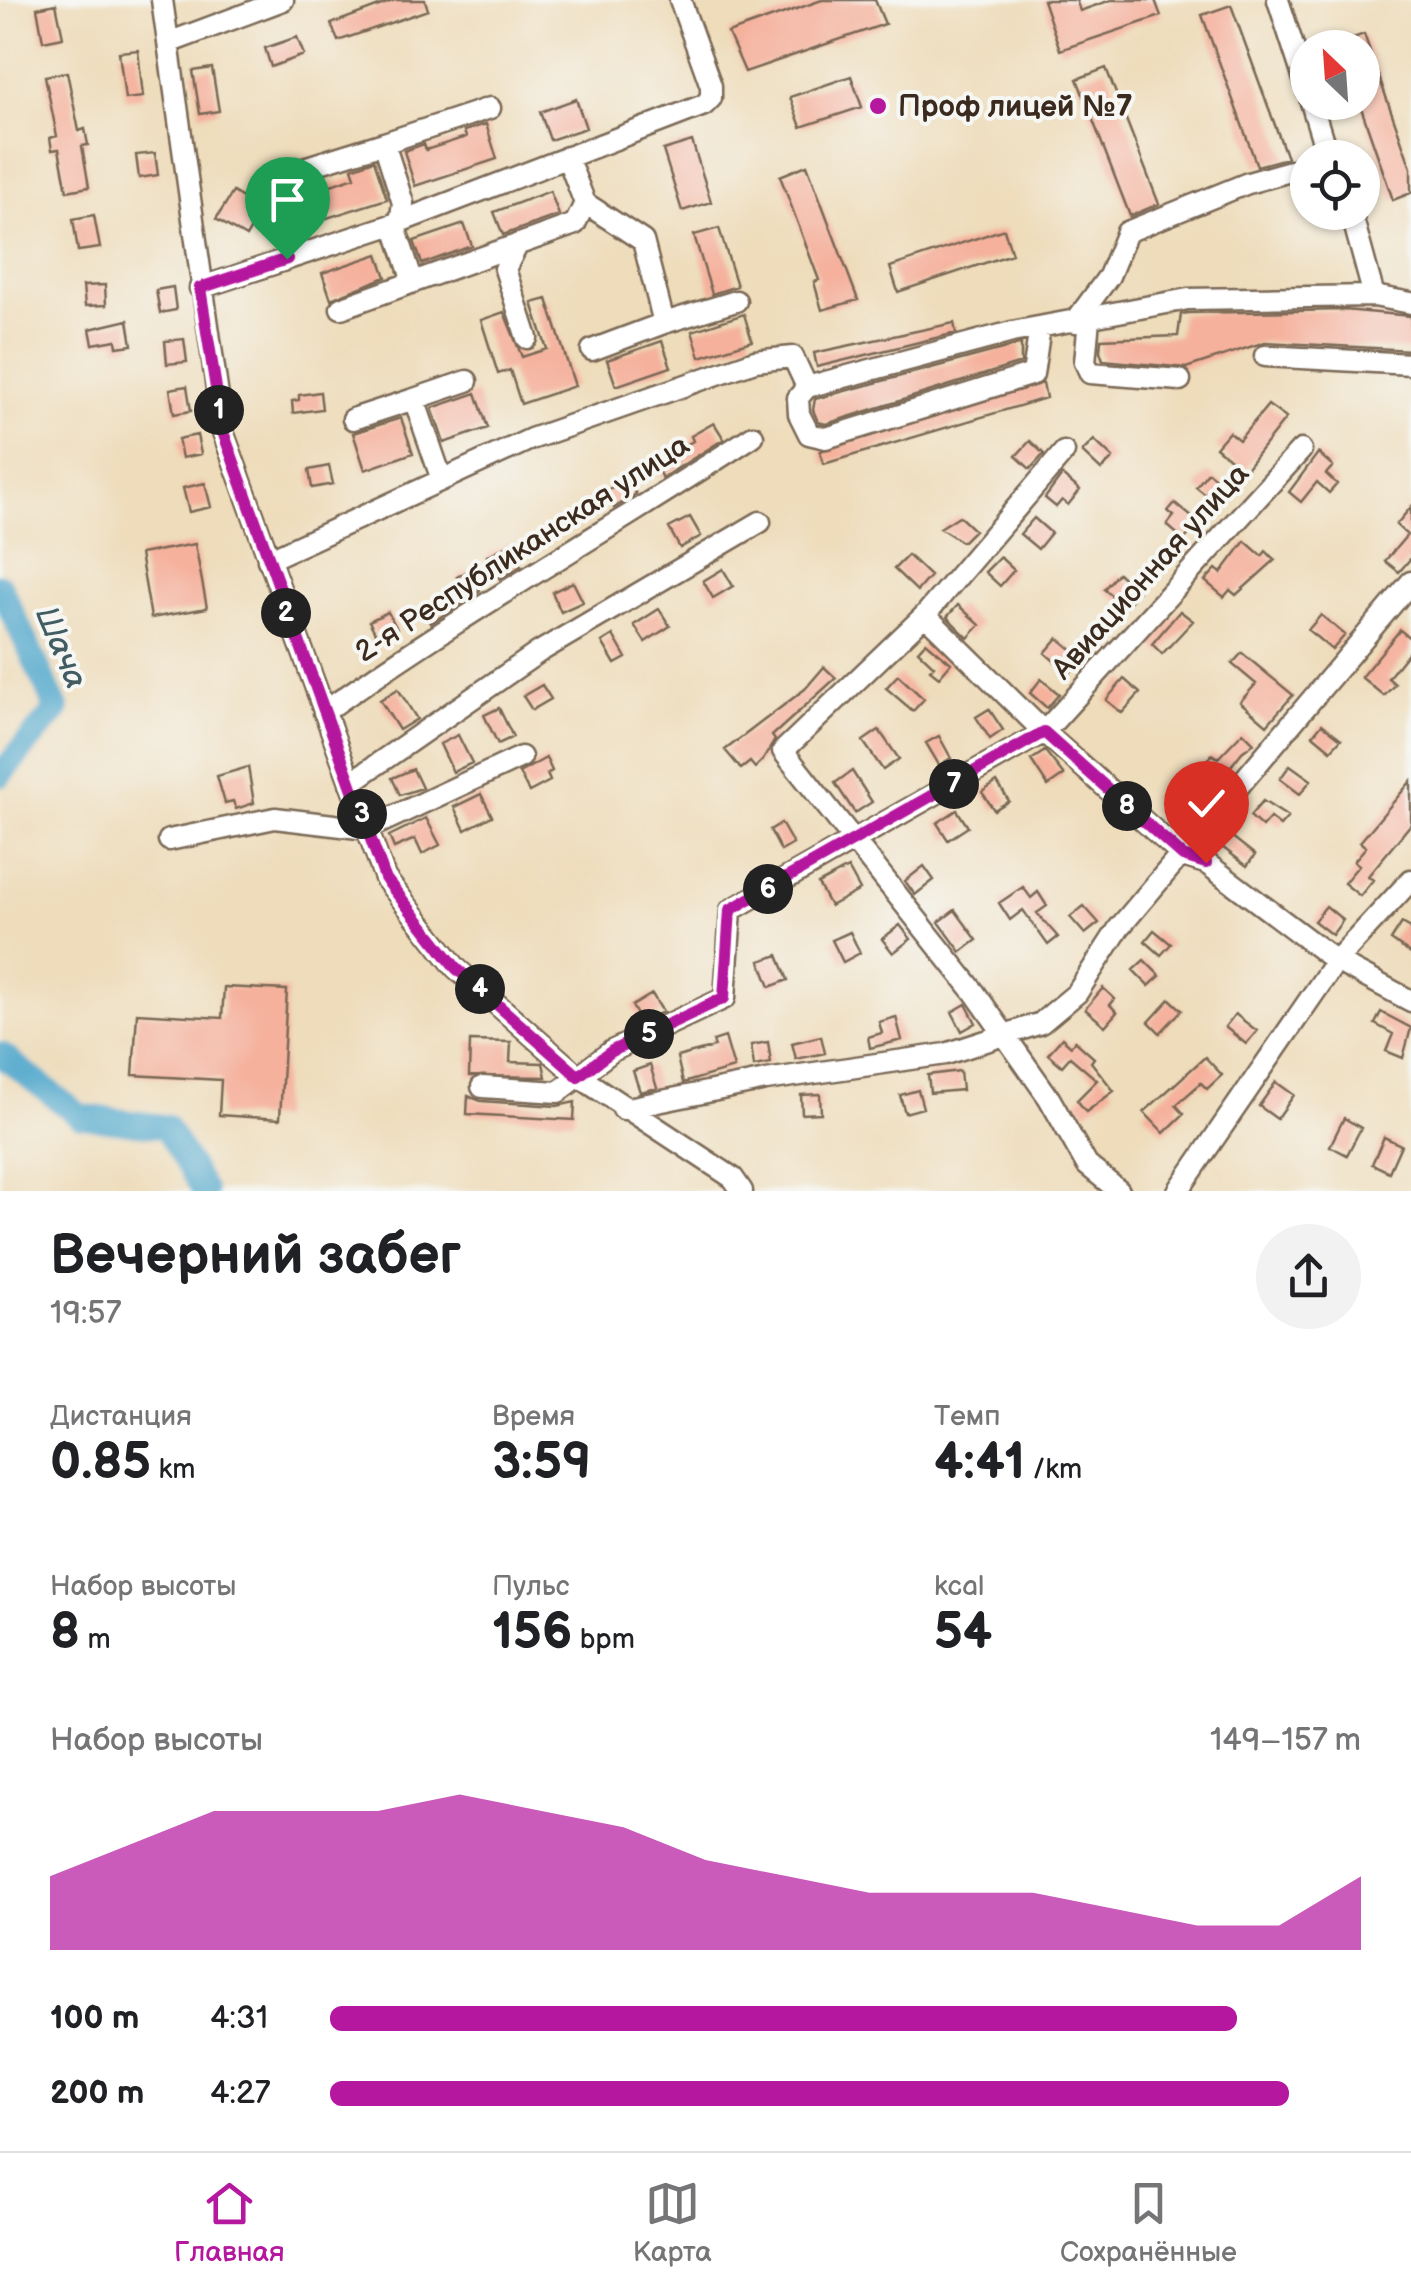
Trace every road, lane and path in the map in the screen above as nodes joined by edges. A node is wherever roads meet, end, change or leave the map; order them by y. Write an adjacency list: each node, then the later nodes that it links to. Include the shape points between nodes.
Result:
1 (162, 0): 6 (street)
2 (283, 0): 6 (street)
3 (680, 0): 9 (street, via 711,98)
4 (1278, 0): 5 (street)
5 (1290, 37)
6 (168, 43): 17 (street)
7 (490, 108): 8 (street)
8 (384, 143): 12 (street, via 403,202); 15 (street, via 278,176)
9 (567, 158): 11 (street); 12 (street)
10 (1290, 171): 22 (street, via 1127,232)
11 (585, 203): 14 (street, via 575,224); 23 (street, via 643,241)
12 (397, 223): 15 (street); 16 (street)
13 (1356, 230): 18 (street)
14 (518, 244): 16 (street); 25 (street, via 505,269)
15 (287, 259): 17 (street)
16 (413, 282): 21 (street)
17 (200, 288): 39 (street, via 223,432)
18 (1374, 296): 20 (street); 22 (street, via 1188,299)
19 (736, 301): 23 (street)
20 (1411, 303)
21 (341, 308)
22 (1082, 321): 24 (street); 29 (street, via 1090,373)
23 (664, 323): 26 (street)
24 (1040, 327): 31 (street); 31 (street, via 1033,374 826,438 810,434 799,414 798,398)
25 (527, 338)
26 (592, 350)
27 (1264, 356): 28 (street)
28 (1411, 364)
29 (1180, 380)
30 (467, 382): 32 (street)
31 (808, 387): 37 (street, via 793,356 719,372 531,439)
32 (414, 399): 33 (street); 37 (street)
33 (353, 418)
34 (753, 436): 42 (street, 2-я Республиканская улица, via 438,631)
35 (1301, 450): 43 (street, Авиационная улица)
36 (1064, 452): 41 (street)
37 (442, 480): 39 (street)
38 (760, 522): 45 (street, via 539,652)
39 (268, 560): 42 (street)
40 (1411, 582): 49 (street)
41 (926, 615): 43 (street); 48 (street, via 783,751)
42 (324, 712): 45 (street)
43 (1044, 732): 48 (street, Авиационная улица); 49 (street)
44 (521, 757): 46 (street)
45 (350, 782): 46 (street)
46 (367, 828): 47 (street, via 275,818); 54 (street, via 385,878 420,928)
47 (169, 840)
48 (852, 842): 53 (street); 54 (street, Авиационная улица, via 730,910 724,998 612,1051)
49 (1183, 856): 51 (street, via 1206,863); 53 (street, via 1119,928 1076,992 1041,1023)
50 (1411, 880): 51 (street)
51 (1336, 961): 52 (street); 59 (street)
52 (1411, 1001)
53 (1007, 1037): 56 (street, via 946,1054); 58 (street, via 1087,1165)
54 (578, 1076): 55 (street, via 558,1092); 56 (street)
55 (482, 1087)
56 (623, 1109): 57 (street, via 732,1178)
57 (742, 1191)
58 (1119, 1191)
59 (1178, 1191)

